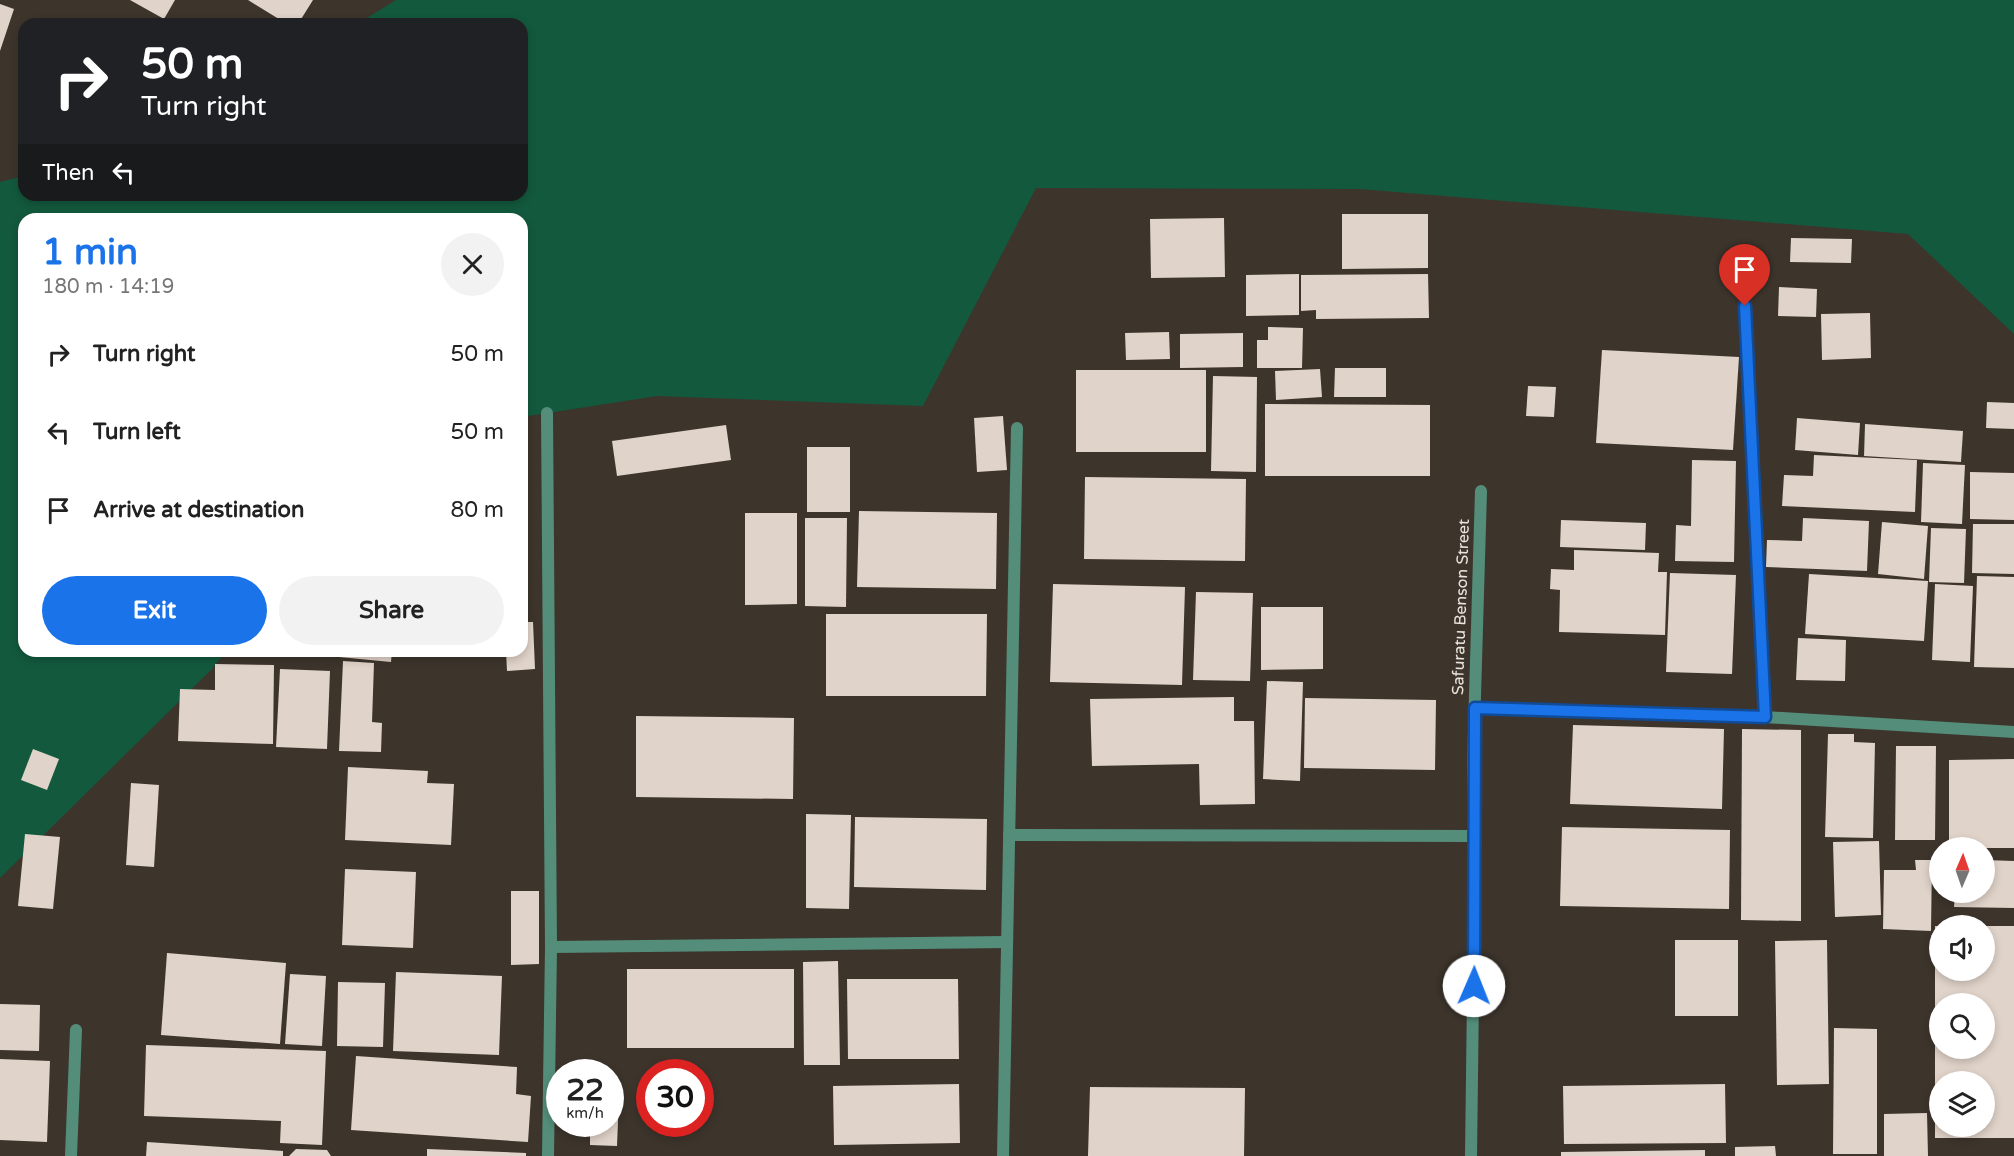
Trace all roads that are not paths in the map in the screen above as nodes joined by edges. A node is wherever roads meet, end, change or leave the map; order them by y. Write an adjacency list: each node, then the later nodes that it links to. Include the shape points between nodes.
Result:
1 (1745, 306): 6 (street)
2 (547, 413): 11 (street)
3 (1017, 428): 8 (street)
4 (1481, 491): 5 (street, Safuratu Benson Street)
5 (1475, 708): 6 (street); 9 (street, Safuratu Benson Street)
6 (1765, 717): 7 (street)
7 (2014, 732)
8 (1009, 835): 9 (street); 10 (street)
9 (1475, 836): 16 (street, Safuratu Benson Street)
10 (1007, 942): 11 (street); 15 (street)
11 (551, 947): 14 (street)
12 (76, 1030): 13 (street)
13 (72, 1156)
14 (548, 1156)
15 (1002, 1156)
16 (1471, 1156)

